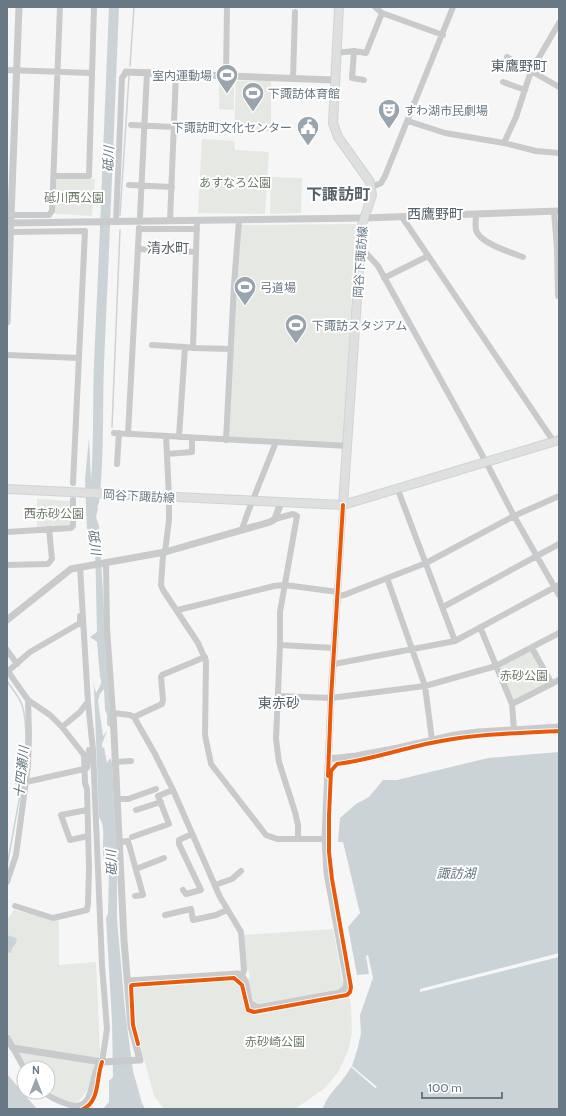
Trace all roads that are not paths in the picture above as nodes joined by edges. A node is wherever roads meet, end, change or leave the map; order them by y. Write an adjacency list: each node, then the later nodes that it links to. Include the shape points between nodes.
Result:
1 (19, 7): 16 (street)
2 (60, 7): 18 (street)
3 (94, 7): 21 (street)
4 (227, 7): 23 (street)
5 (339, 7): 13 (main road)
6 (375, 7): 9 (street)
7 (453, 7): 11 (street)
8 (295, 12): 24 (street)
9 (382, 13): 11 (street); 12 (street, via 366,53)
10 (559, 23): 17 (street)
11 (443, 35): 30 (street)
12 (354, 51): 13 (street); 26 (street, via 352,78)
13 (336, 53): 25 (main road)
14 (507, 57): 17 (street)
15 (7, 70): 16 (street)
16 (17, 70): 18 (street); 43 (street)
17 (531, 71): 28 (street); 29 (street)
18 (58, 72): 21 (street); 36 (street)
19 (126, 72): 20 (street); 49 (street, via 122,78)
20 (147, 72): 22 (street); 32 (street)
21 (92, 73): 36 (street, via 89,176)
22 (176, 73): 23 (street); 33 (street)
23 (226, 75): 24 (street)
24 (293, 78): 25 (street)
25 (334, 80): 40 (main road, via 333,122 336,132 368,178)
26 (364, 80)
27 (503, 82): 29 (street)
28 (559, 87)
29 (525, 90): 34 (street)
30 (408, 120): 34 (street, via 445,133); 40 (street, via 386,176 381,183)
31 (130, 125): 32 (street)
32 (145, 126): 33 (street); 38 (street)
33 (174, 127): 39 (street)
34 (504, 144): 35 (street)
35 (559, 153)
36 (54, 176): 43 (street, via 52,212 49,215)
37 (129, 185): 38 (street)
38 (142, 185): 39 (street); 44 (street)
39 (172, 187): 48 (street)
40 (372, 188): 46 (main road, 岡谷下諏訪線)
41 (557, 211): 42 (street); 59 (street)
42 (476, 214): 45 (street); 57 (street, via 476,232 482,238)
43 (11, 215): 50 (street)
44 (140, 216)
45 (402, 217): 46 (street); 56 (street)
46 (364, 218): 47 (street); 55 (main road, 岡谷下諏訪線)
47 (239, 220): 51 (street); 64 (street)
48 (170, 221): 49 (street); 51 (street)
49 (115, 222): 50 (street)
50 (9, 223): 52 (street)
51 (197, 225): 53 (street, via 139,229); 54 (street)
52 (10, 232): 60 (street); 66 (street, via 85,231)
53 (138, 249): 54 (street); 67 (street)
54 (196, 252): 63 (street)
55 (360, 252): 58 (street, via 367,254 378,266); 74 (main road, 岡谷下諏訪線)
56 (428, 256): 58 (street); 72 (street)
57 (523, 257)
58 (384, 278): 76 (street)
59 (559, 296)
60 (7, 322)
61 (152, 345): 62 (street)
62 (185, 347): 63 (street); 69 (street)
63 (193, 348): 64 (street)
64 (231, 350): 71 (street)
65 (7, 355): 66 (street)
66 (80, 358): 78 (street)
67 (128, 434): 68 (street); 77 (street, via 117,433)
68 (166, 436): 69 (street); 75 (street)
69 (179, 437): 70 (street)
70 (192, 438): 71 (street); 75 (street, via 192,452)
71 (226, 440): 73 (street)
72 (556, 441): 76 (main road, 岡谷下諏訪線)
73 (276, 442): 74 (street); 84 (street)
74 (348, 446): 86 (main road, 岡谷下諏訪線)
75 (167, 454): 82 (street)
76 (486, 462): 80 (main road, 岡谷下諏訪線); 87 (street)
77 (117, 464)
78 (73, 483)
79 (7, 489): 82 (main road, 岡谷下諏訪線)
80 (398, 490): 86 (main road, 岡谷下諏訪線); 96 (street)
81 (559, 496): 87 (street)
82 (169, 497): 84 (main road, 岡谷下諏訪線); 93 (street)
83 (73, 500): 90 (street, via 73,526)
84 (253, 501): 85 (main road, 岡谷下諏訪線); 89 (street)
85 (281, 502): 86 (main road, 岡谷下諏訪線); 88 (street)
86 (343, 506): 102 (street)
87 (514, 516): 94 (street); 96 (street)
88 (275, 519): 89 (street); 100 (street, via 293,514 297,516)
89 (242, 529): 93 (street)
90 (49, 530): 91 (street); 97 (street, via 52,558 48,564)
91 (7, 532)
92 (559, 544): 94 (street)
93 (165, 552): 95 (street); 106 (street, via 162,585)
94 (537, 556): 101 (street); 104 (street)
95 (104, 563): 98 (street); 129 (street)
96 (426, 563): 99 (street); 104 (street)
97 (7, 565)
98 (82, 566): 105 (street); 107 (street, via 64,574)
99 (387, 578): 102 (street); 114 (street)
100 (285, 585): 102 (street); 106 (street); 111 (street, via 280,612)
101 (557, 586): 103 (street); 108 (street)
102 (338, 594): 112 (street)
103 (559, 595)
104 (443, 607): 110 (street)
105 (83, 608): 117 (street, via 80,608 80,623 30,652); 127 (street)
106 (178, 610): 116 (street)
107 (7, 620)
108 (480, 627): 110 (street); 119 (street)
109 (559, 633): 113 (street)
110 (455, 640): 114 (street)
111 (280, 646): 112 (street); 124 (street)
112 (334, 648): 118 (street)
113 (532, 648): 119 (street); 122 (street)
114 (411, 649): 118 (street); 123 (street)
115 (7, 650): 117 (street)
116 (205, 657): 130 (street, via 162,675 162,704); 152 (street, via 207,665 204,735 211,764 266,835 277,839)
117 (17, 664): 120 (street)
118 (334, 664): 125 (street)
119 (496, 666): 123 (street); 128 (street)
120 (7, 671): 126 (street)
121 (559, 680): 122 (street)
122 (552, 684): 128 (street)
123 (425, 686): 125 (street); 134 (street)
124 (278, 696): 125 (street); 152 (street, via 277,749 295,812)
125 (331, 698): 136 (street)
126 (28, 700): 131 (street); 141 (street, via 28,766)
127 (88, 703): 131 (street); 135 (street)
128 (512, 704): 133 (street)
129 (113, 713): 130 (street); 138 (street)
130 (134, 717): 144 (street)
131 (62, 727): 139 (street, via 84,755)
132 (559, 727): 133 (street)
133 (514, 730): 134 (street, via 478,732)
134 (432, 740): 136 (street, via 356,756)
135 (93, 750): 139 (street, via 89,750 87,768); 140 (street)
136 (328, 759): 153 (street)
137 (131, 761): 138 (street)
138 (115, 762): 145 (street)
139 (84, 769): 141 (street); 142 (street)
140 (95, 778): 142 (street, via 91,779); 170 (street, via 107,1029)
141 (22, 782): 158 (street, via 16,854)
142 (87, 789): 147 (street)
143 (156, 789): 145 (street, via 128,799)
144 (173, 790): 146 (street, via 158,796); 149 (street)
145 (118, 799): 154 (street)
146 (161, 802): 148 (street); 151 (street, via 169,824)
147 (88, 810): 150 (street); 150 (street, via 61,816 70,840)
148 (136, 810)
149 (192, 834): 159 (street); 160 (street, via 179,840 179,844 201,890 186,894)
150 (88, 836): 162 (street, via 87,910 53,918)
151 (132, 837)
152 (298, 838): 153 (street)
153 (325, 839): 165 (street, via 327,873 347,981 346,988 340,993 258,1008 249,1002)
154 (119, 842): 156 (street, via 128,841); 166 (street)
155 (164, 858): 156 (street)
156 (136, 869): 161 (street, via 143,895)
157 (241, 871): 159 (street, via 232,879)
158 (7, 882)
159 (215, 885): 163 (street)
160 (184, 890)
161 (135, 896)
162 (15, 906)
163 (227, 910): 164 (street, via 193,920 191,909); 165 (street, via 241,932 244,970)
164 (165, 915)
165 (242, 976): 166 (street, via 238,974)
166 (128, 981): 170 (street, via 131,1026 140,1060)
167 (7, 1038): 168 (street)
168 (13, 1048): 169 (street); 170 (street)
169 (20, 1060)
170 (104, 1062): 171 (street, via 96,1067 90,1095 83,1103 70,1105)
171 (56, 1100)

